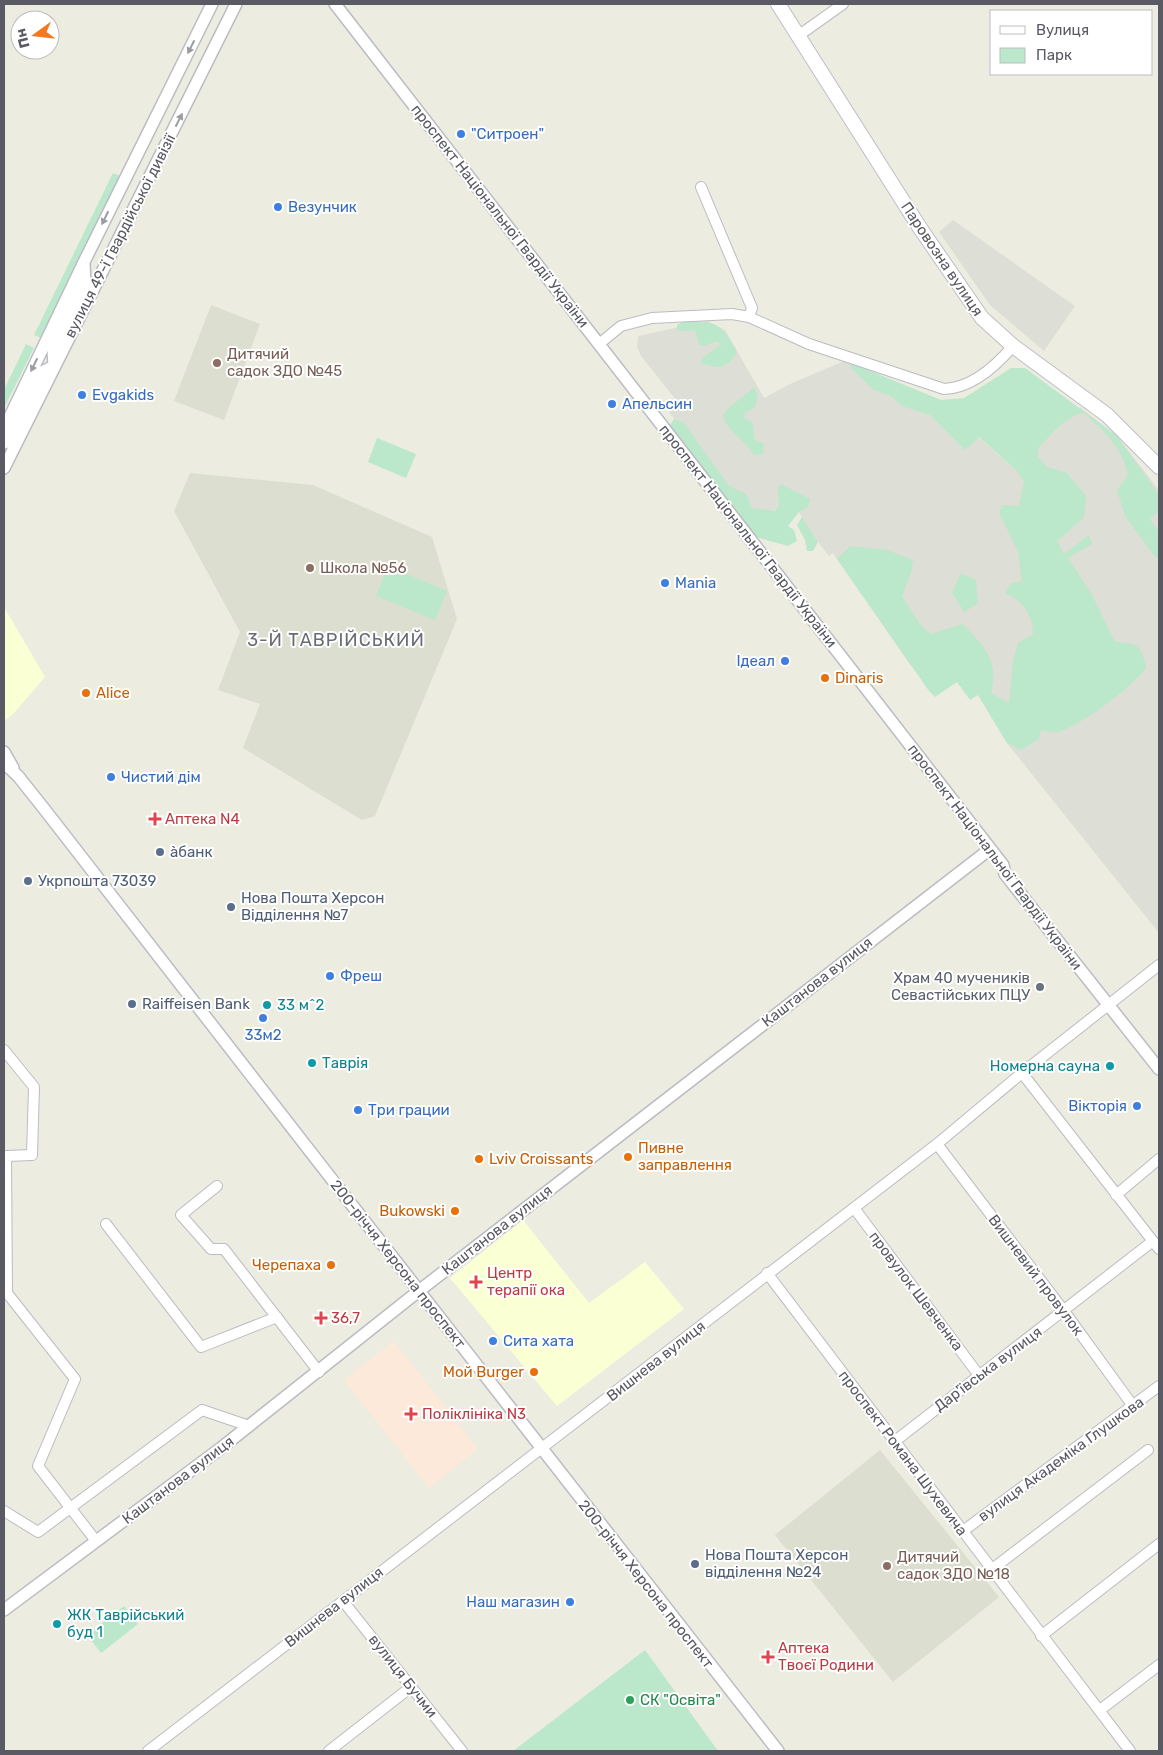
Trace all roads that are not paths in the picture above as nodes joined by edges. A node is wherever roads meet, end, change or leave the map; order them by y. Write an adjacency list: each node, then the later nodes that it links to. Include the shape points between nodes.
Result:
1 (212, 4): 10 (street, вулиця 49-ї Гвардійської дивізії, one-way to 10)
2 (228, 4): 8 (street, via 198,66)
3 (236, 4): 8 (street, вулиця 49-ї Гвардійської дивізії)
4 (335, 4): 12 (street, проспект Національної Гвардії України)
5 (778, 4): 7 (main road, Паровозна вулиця)
6 (844, 4): 7 (street)
7 (798, 36): 13 (main road, Паровозна вулиця, via 970,304)
8 (196, 85): 14 (street, вулиця 49-ї Гвардійської дивізії, one-way to 8)
9 (700, 187): 11 (street, via 752,308)
10 (84, 262): 14 (street, via 85,285 53,350); 15 (street, вулиця 49-ї Гвардійської дивізії, one-way to 15)
11 (749, 317): 12 (street, via 718,313 652,318 621,326); 13 (street, via 809,344 944,389 968,384 1002,359)
12 (599, 344): 22 (street, проспект Національної Гвардії України)
13 (1013, 346): 18 (main road, Паровозна вулиця, via 1107,416)
14 (54, 366): 16 (street, via 42,372); 17 (street, вулиця 49-ї Гвардійської дивізії)
15 (4, 429)
16 (4, 443)
17 (4, 468)
18 (1159, 468)
19 (4, 752): 21 (street)
20 (4, 763): 21 (street)
21 (18, 776): 36 (street, 200-річчя Херсона проспект)
22 (990, 849): 24 (street, проспект Національної Гвардії України, via 1003,865 1005,874); 36 (street, Каштанова вулиця)
23 (1159, 965): 24 (street, Вишнева вулиця)
24 (1109, 1005): 26 (street, проспект Національної Гвардії України); 27 (street, Вишнева вулиця)
25 (4, 1050): 47 (street, via 34,1087 32,1155 6,1156 7,1293 75,1379 38,1466)
26 (1159, 1069)
27 (1022, 1073): 28 (street, Вишнева вулиця); 31 (street)
28 (936, 1144): 32 (street, Вишнева вулиця); 37 (street, Вишневий провулок)
29 (1159, 1159): 31 (street)
30 (217, 1186): 38 (street, via 181,1215 212,1249 224,1248)
31 (1116, 1195): 34 (street)
32 (854, 1208): 35 (street, Вишнева вулиця); 40 (street, провулок Шевченка)
33 (106, 1224): 38 (street, via 201,1347)
34 (1156, 1245): 37 (street, Дар'ївська вулиця)
35 (767, 1274): 44 (street, проспект Романа Шухевича); 45 (street, Вишнева вулиця)
36 (420, 1290): 39 (street, Каштанова вулиця); 45 (street, 200-річчя Херсона проспект)
37 (1064, 1311): 40 (street, Дар'ївська вулиця); 42 (street, Вишневий провулок)
38 (277, 1317): 39 (street)
39 (319, 1372): 43 (street, Каштанова вулиця)
40 (978, 1374): 44 (street, Дар'ївська вулиця)
41 (1159, 1386): 42 (street, вулиця Академіка Глушкова)
42 (1133, 1406): 49 (street, вулиця Академіка Глушкова)
43 (249, 1426): 47 (street, via 202,1410); 50 (street, Каштанова вулиця)
44 (895, 1441): 49 (street, проспект Романа Шухевича)
45 (542, 1450): 53 (street, Вишнева вулиця); 62 (street, 200-річчя Херсона проспект)
46 (1148, 1450): 52 (street)
47 (71, 1508): 48 (street, via 38,1532); 50 (street)
48 (4, 1511)
49 (963, 1531): 52 (street, проспект Романа Шухевича)
50 (96, 1541): 54 (street, Каштанова вулиця)
51 (1159, 1544): 55 (street)
52 (992, 1570): 55 (street, проспект Романа Шухевича)
53 (343, 1601): 57 (street, вулиця Бучми); 59 (street, Вишнева вулиця)
54 (4, 1610)
55 (1041, 1636): 58 (street, проспект Романа Шухевича)
56 (1159, 1665): 58 (street)
57 (411, 1687): 60 (street); 61 (street, вулиця Бучми)
58 (1100, 1710): 63 (street, проспект Романа Шухевича)
59 (148, 1751)
60 (329, 1751)
61 (462, 1751)
62 (778, 1751)
63 (1130, 1751)

